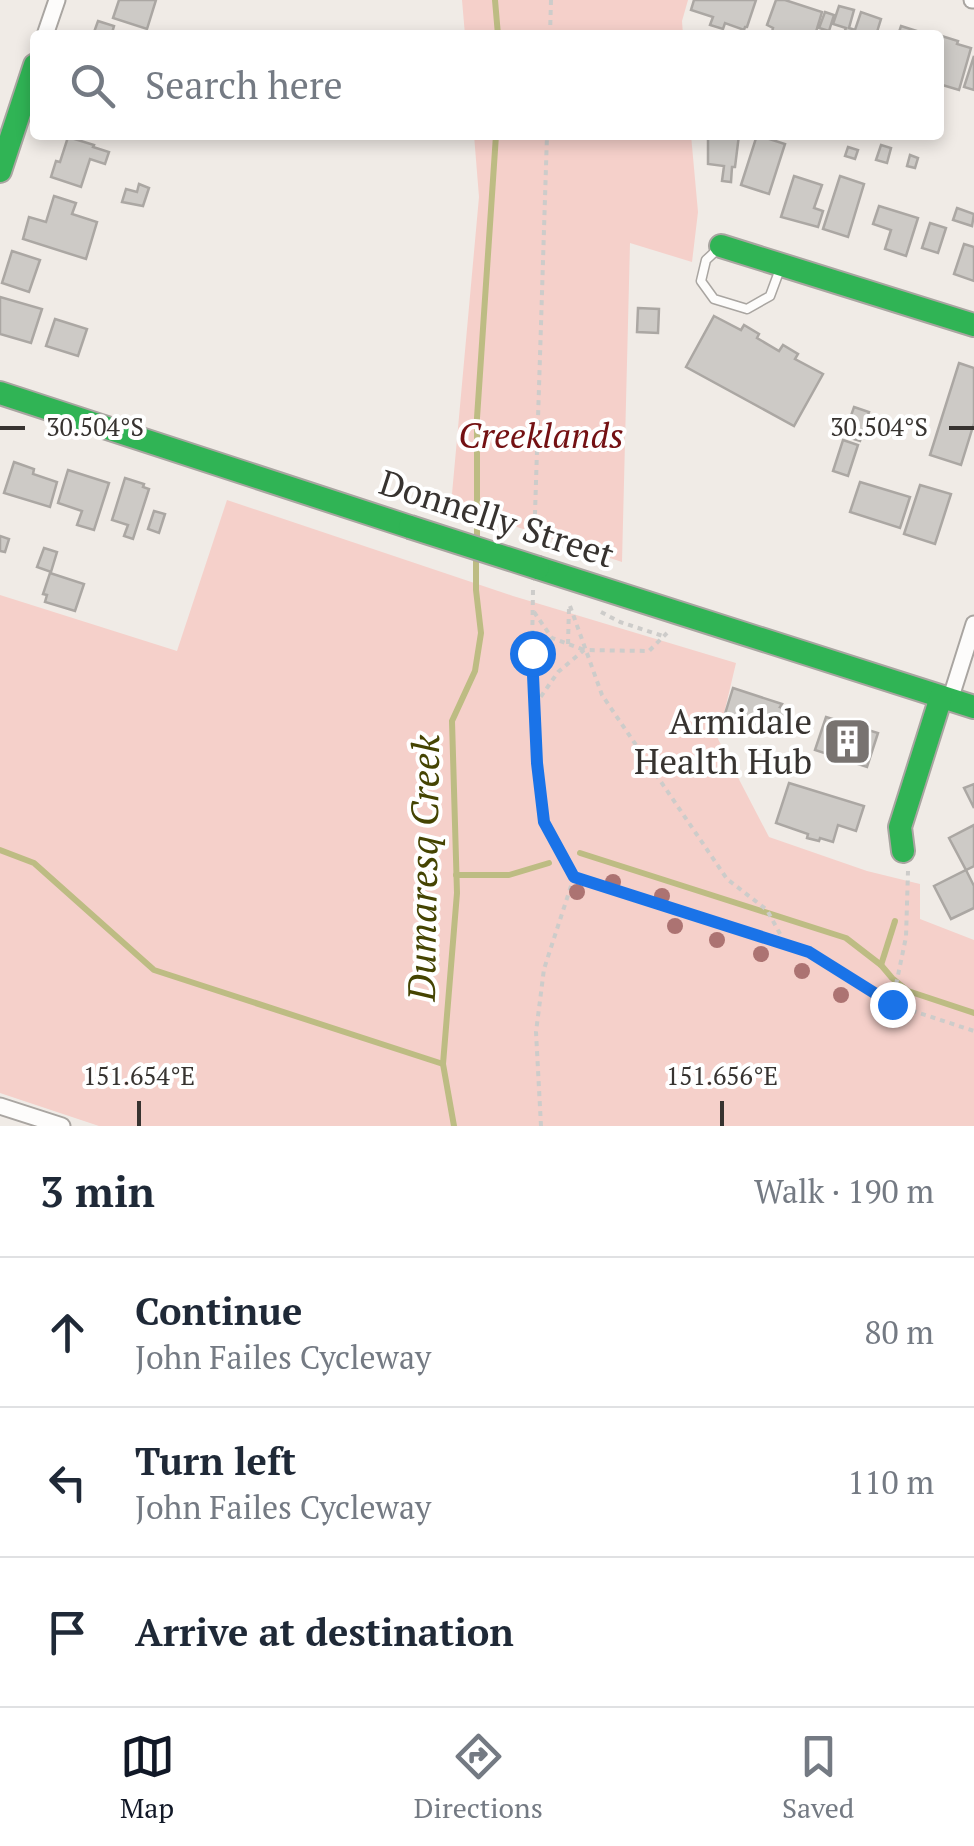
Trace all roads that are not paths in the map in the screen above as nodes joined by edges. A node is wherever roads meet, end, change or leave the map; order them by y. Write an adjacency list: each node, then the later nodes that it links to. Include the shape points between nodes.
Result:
1 (57, 0): 2 (street)
2 (47, 30)
3 (30, 80): 4 (street)
4 (0, 171)
5 (721, 246): 6 (street); 6 (lane, via 706,260 702,281 714,299 747,310 770,296)
6 (782, 265): 7 (street)
7 (974, 325)
8 (0, 393): 10 (street, Donnelly Street, bridge)
9 (974, 624): 10 (street)
10 (946, 698): 11 (street, Donnelly Street); 12 (street, via 900,826)
11 (974, 708)
12 (903, 851)
13 (0, 1106): 14 (street)
14 (62, 1126)

